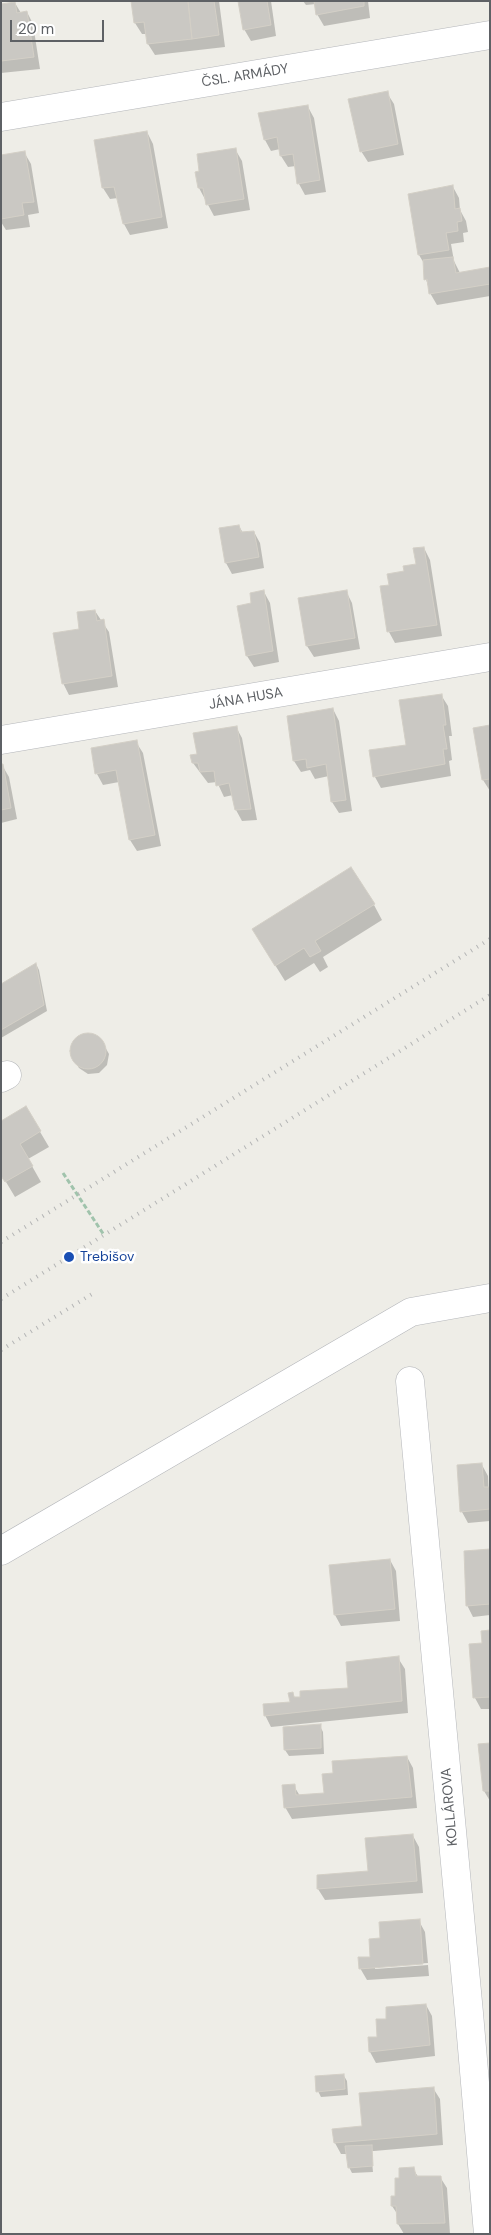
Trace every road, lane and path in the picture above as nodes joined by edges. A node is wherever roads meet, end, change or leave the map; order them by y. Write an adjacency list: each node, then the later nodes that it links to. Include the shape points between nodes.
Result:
1 (490, 36): 2 (street, ČSL. ARMÁDY)
2 (1, 116)
3 (490, 657): 4 (street, JÁNA HUSA)
4 (1, 740)
5 (63, 1173): 6 (path)
6 (104, 1235)
7 (490, 1298): 9 (street, via 411,1312)
8 (410, 1381): 10 (street, KOLLÁROVA)
9 (1, 1551)
10 (480, 2012): 11 (street, KOLLÁROVA)
11 (488, 2234)

